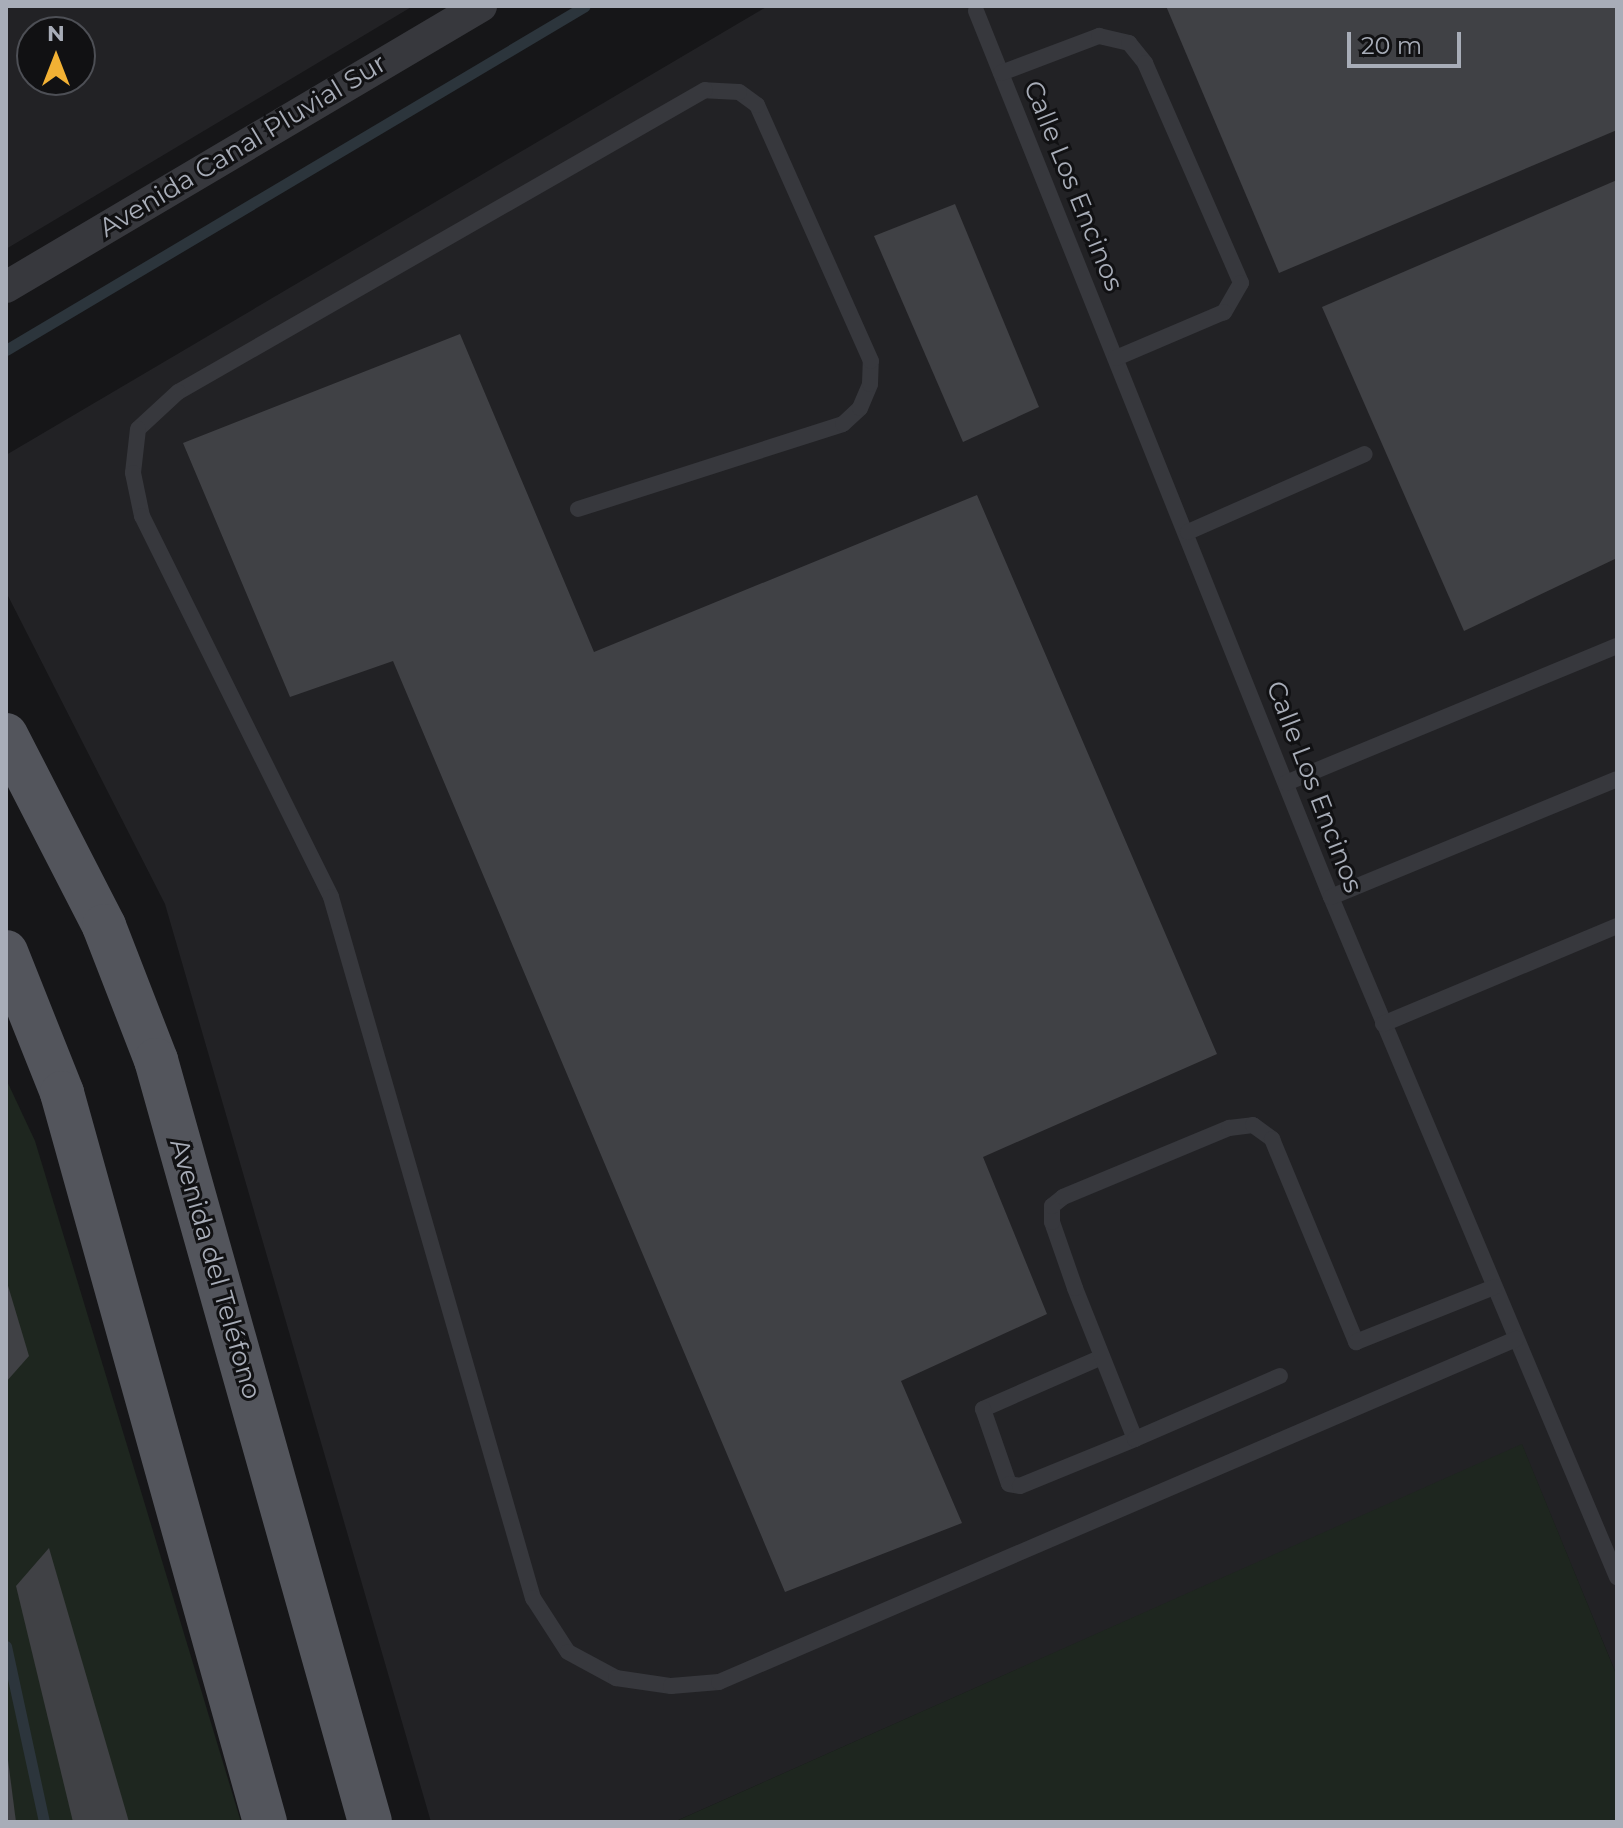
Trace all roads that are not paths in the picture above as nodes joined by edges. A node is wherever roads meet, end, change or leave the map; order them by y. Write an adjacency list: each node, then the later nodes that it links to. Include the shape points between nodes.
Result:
1 (481, 6): 4 (street, Avenida Canal Pluvial Sur)
2 (976, 11): 3 (lane, Calle Los Encinos)
3 (1001, 73): 5 (lane, Calle Los Encinos); 5 (lane, via 1099,36 1129,43 1145,63 1241,283 1224,312)
4 (6, 287)
5 (1116, 358): 8 (lane, Calle Los Encinos)
6 (1365, 454): 8 (lane)
7 (578, 509): 18 (lane, via 843,424 860,408 870,384 871,361 757,105 739,92 705,90 178,392 138,429 133,473 142,516 331,897 529,1585 568,1652 616,1678 671,1686 719,1682)
8 (1188, 532): 12 (lane, Calle Los Encinos)
9 (1617, 646): 12 (lane)
10 (6, 735): 24 (main road, Avenida del Teléfono, via 104,926 156,1060)
11 (1617, 779): 13 (lane)
12 (1286, 783): 13 (lane, Calle Los Encinos)
13 (1331, 897): 16 (lane, Calle Los Encinos)
14 (1617, 926): 16 (lane)
15 (6, 952): 23 (main road, via 62,1093)
16 (1383, 1024): 17 (lane, Calle Los Encinos)
17 (1494, 1287): 18 (lane, Calle Los Encinos); 19 (lane, via 1356,1342 1272,1139 1253,1125 1229,1128 1052,1206 1052,1222)
18 (1516, 1339): 22 (lane, Calle Los Encinos)
19 (1102, 1357): 21 (lane); 21 (lane, via 983,1409 1002,1476 1020,1486)
20 (1280, 1376): 21 (lane)
21 (1135, 1439)
22 (1617, 1577)
23 (265, 1822)
24 (370, 1822)

